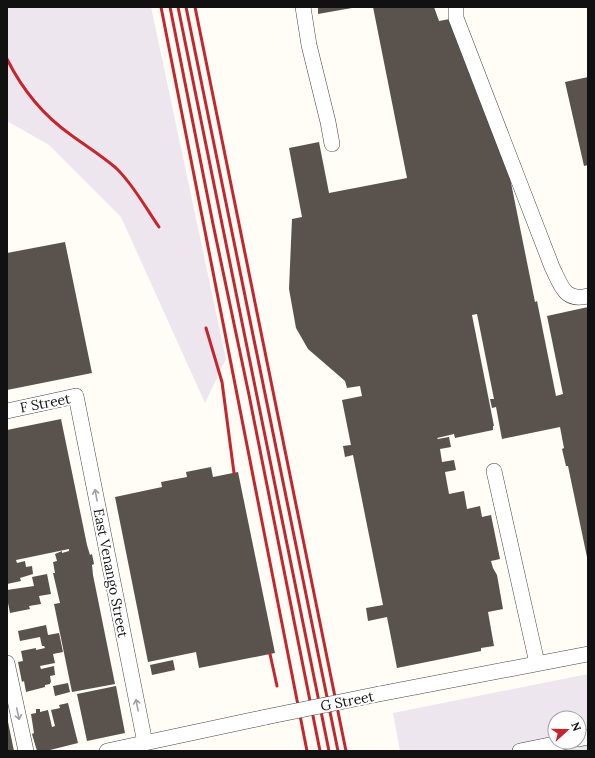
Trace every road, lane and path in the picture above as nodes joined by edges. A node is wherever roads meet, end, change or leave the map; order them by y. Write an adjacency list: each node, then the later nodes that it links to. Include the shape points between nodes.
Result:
1 (302, 7): 3 (street)
2 (456, 7): 4 (street, via 456,18 552,267 563,291 571,296)
3 (332, 144)
4 (588, 296)
5 (77, 404): 6 (street, F Street, via 76,396); 11 (street, East Venango Street, one-way to 5)
6 (7, 411)
7 (494, 471): 10 (street)
8 (588, 654): 10 (street, G Street)
9 (7, 663): 13 (street, one-way to 13)
10 (537, 664): 11 (street, G Street, bridge, via 266,717)
11 (151, 745): 14 (street, G Street)
12 (547, 745): 15 (street)
13 (26, 751)
14 (107, 751)
15 (520, 751)

